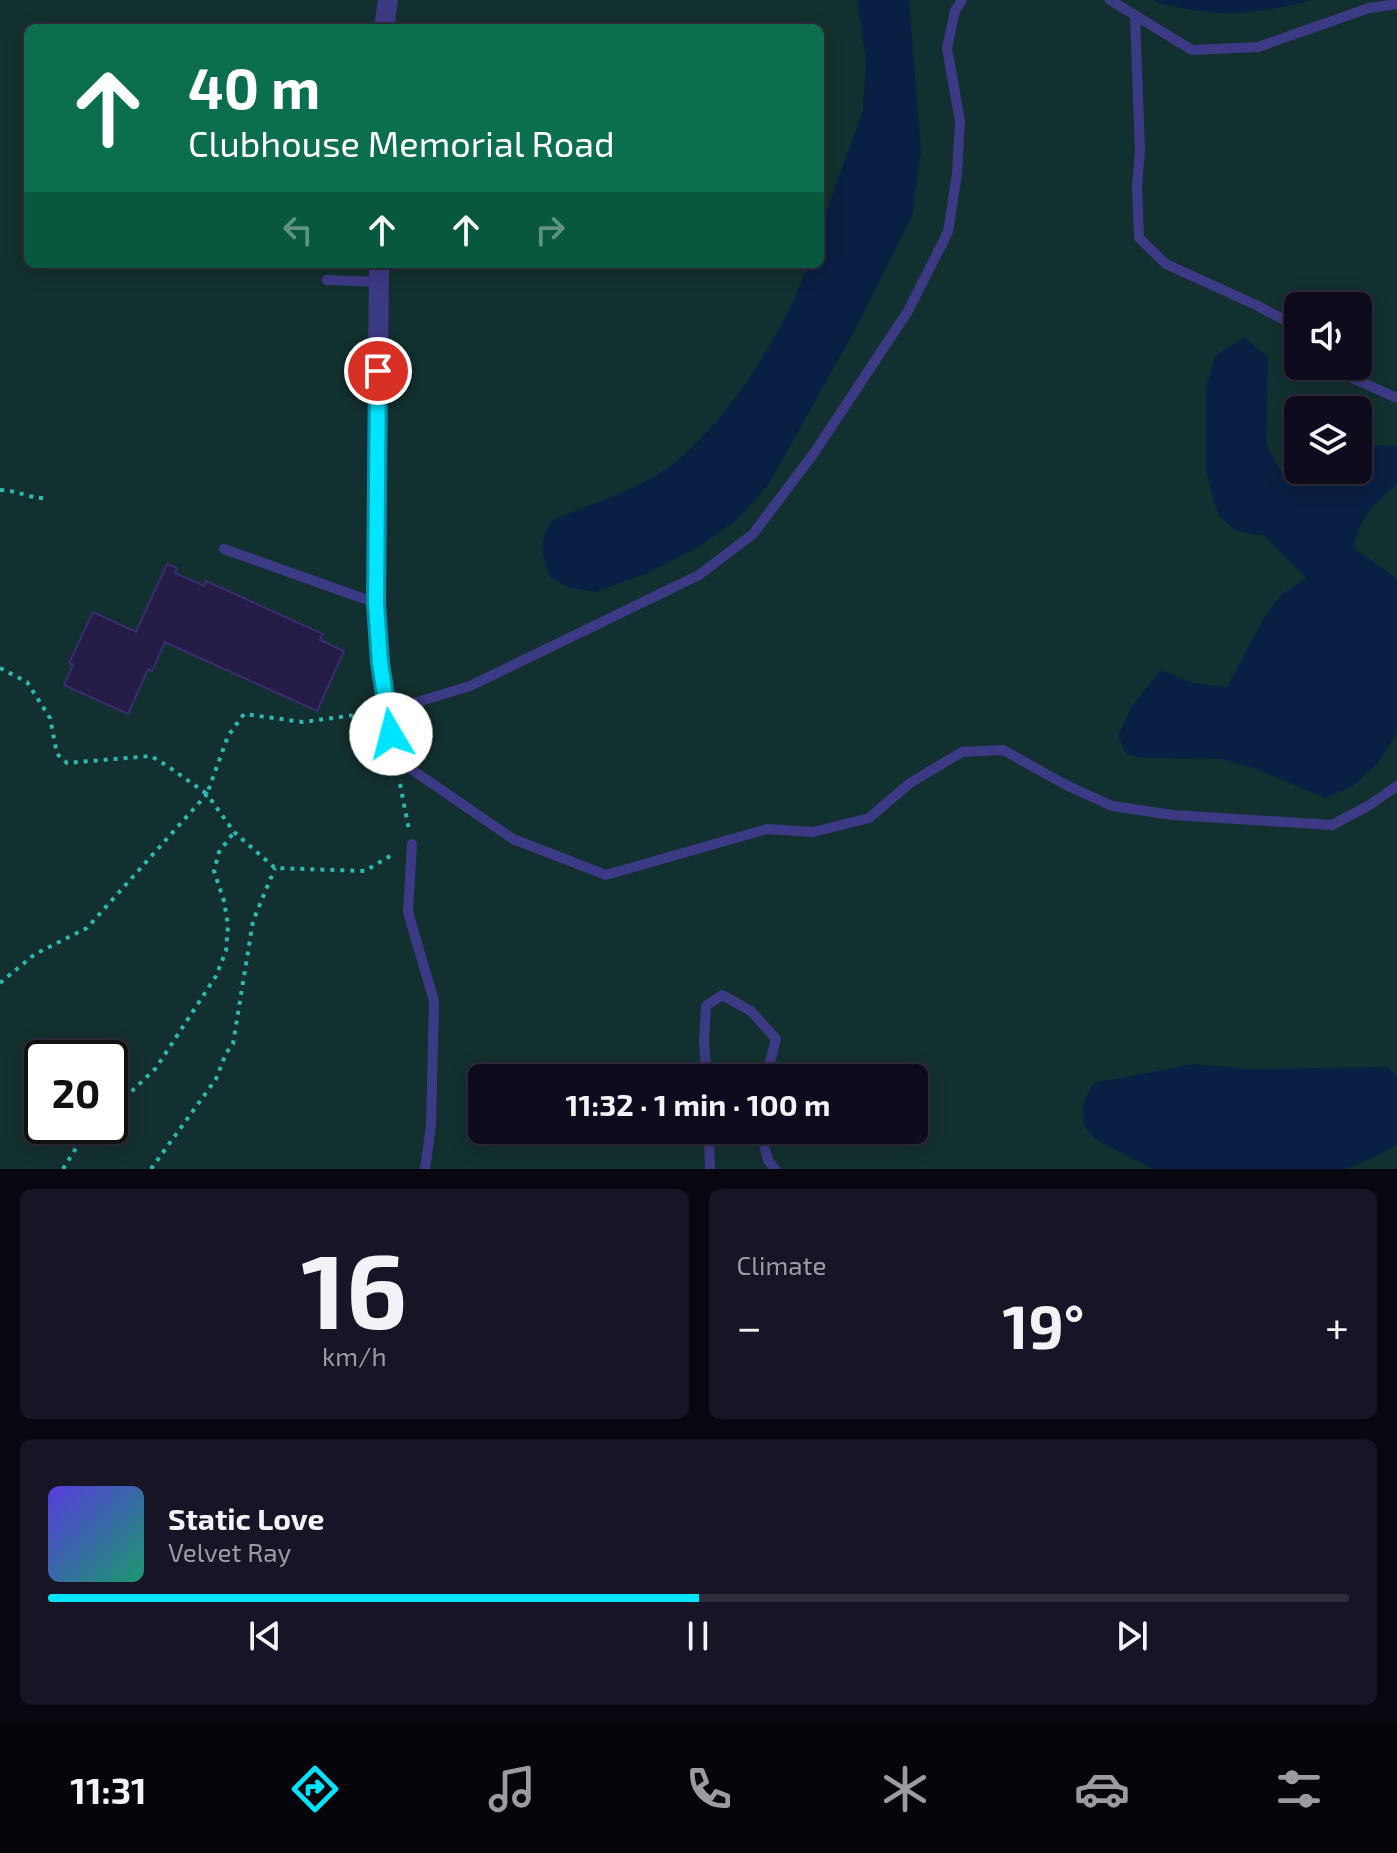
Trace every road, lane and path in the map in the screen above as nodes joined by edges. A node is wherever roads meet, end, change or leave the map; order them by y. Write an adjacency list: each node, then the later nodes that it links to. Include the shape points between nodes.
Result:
1 (388, 0): 6 (street)
2 (962, 0): 17 (lane, via 947,48 960,121 948,232 908,311 753,534 699,575 470,686)
3 (1110, 0): 5 (lane)
4 (1397, 4): 5 (lane, via 1369,8 1258,47 1192,50)
5 (1135, 17): 9 (lane, via 1139,238 1166,264)
6 (385, 24)
7 (379, 273): 8 (lane); 15 (street)
8 (327, 280)
9 (1284, 320)
10 (1356, 380): 11 (lane)
11 (1397, 398)
12 (0, 490): 13 (path)
13 (45, 498)
14 (224, 549): 15 (lane)
15 (376, 603): 17 (lane)
16 (0, 668): 20 (path, via 27,682 50,718 57,754 67,763 151,756)
17 (388, 711): 18 (lane); 20 (path, via 303,722 244,714 228,736)
18 (395, 758): 19 (lane, via 513,839 606,875 767,829 813,832 869,818 910,783 962,752 1003,750 1112,806 1173,815 1332,825); 22 (path)
19 (1397, 786)
20 (207, 794): 21 (path); 24 (path, via 87,928 35,954)
21 (234, 832): 23 (path); 27 (path, via 219,852 214,871 228,925 226,951 216,976 156,1068)
22 (412, 844): 23 (path, via 365,871); 33 (lane, via 408,912 434,1001)
23 (275, 868): 32 (path, via 253,921 233,1044 216,1079)
24 (0, 983)
25 (706, 1064): 26 (lane, via 706,1006 722,995 751,1011 776,1039)
26 (770, 1064)
27 (128, 1095)
28 (79, 1144): 31 (path)
29 (709, 1144): 34 (lane)
30 (764, 1144): 35 (lane)
31 (63, 1169)
32 (151, 1169)
33 (425, 1169)
34 (710, 1169)
35 (775, 1169)

